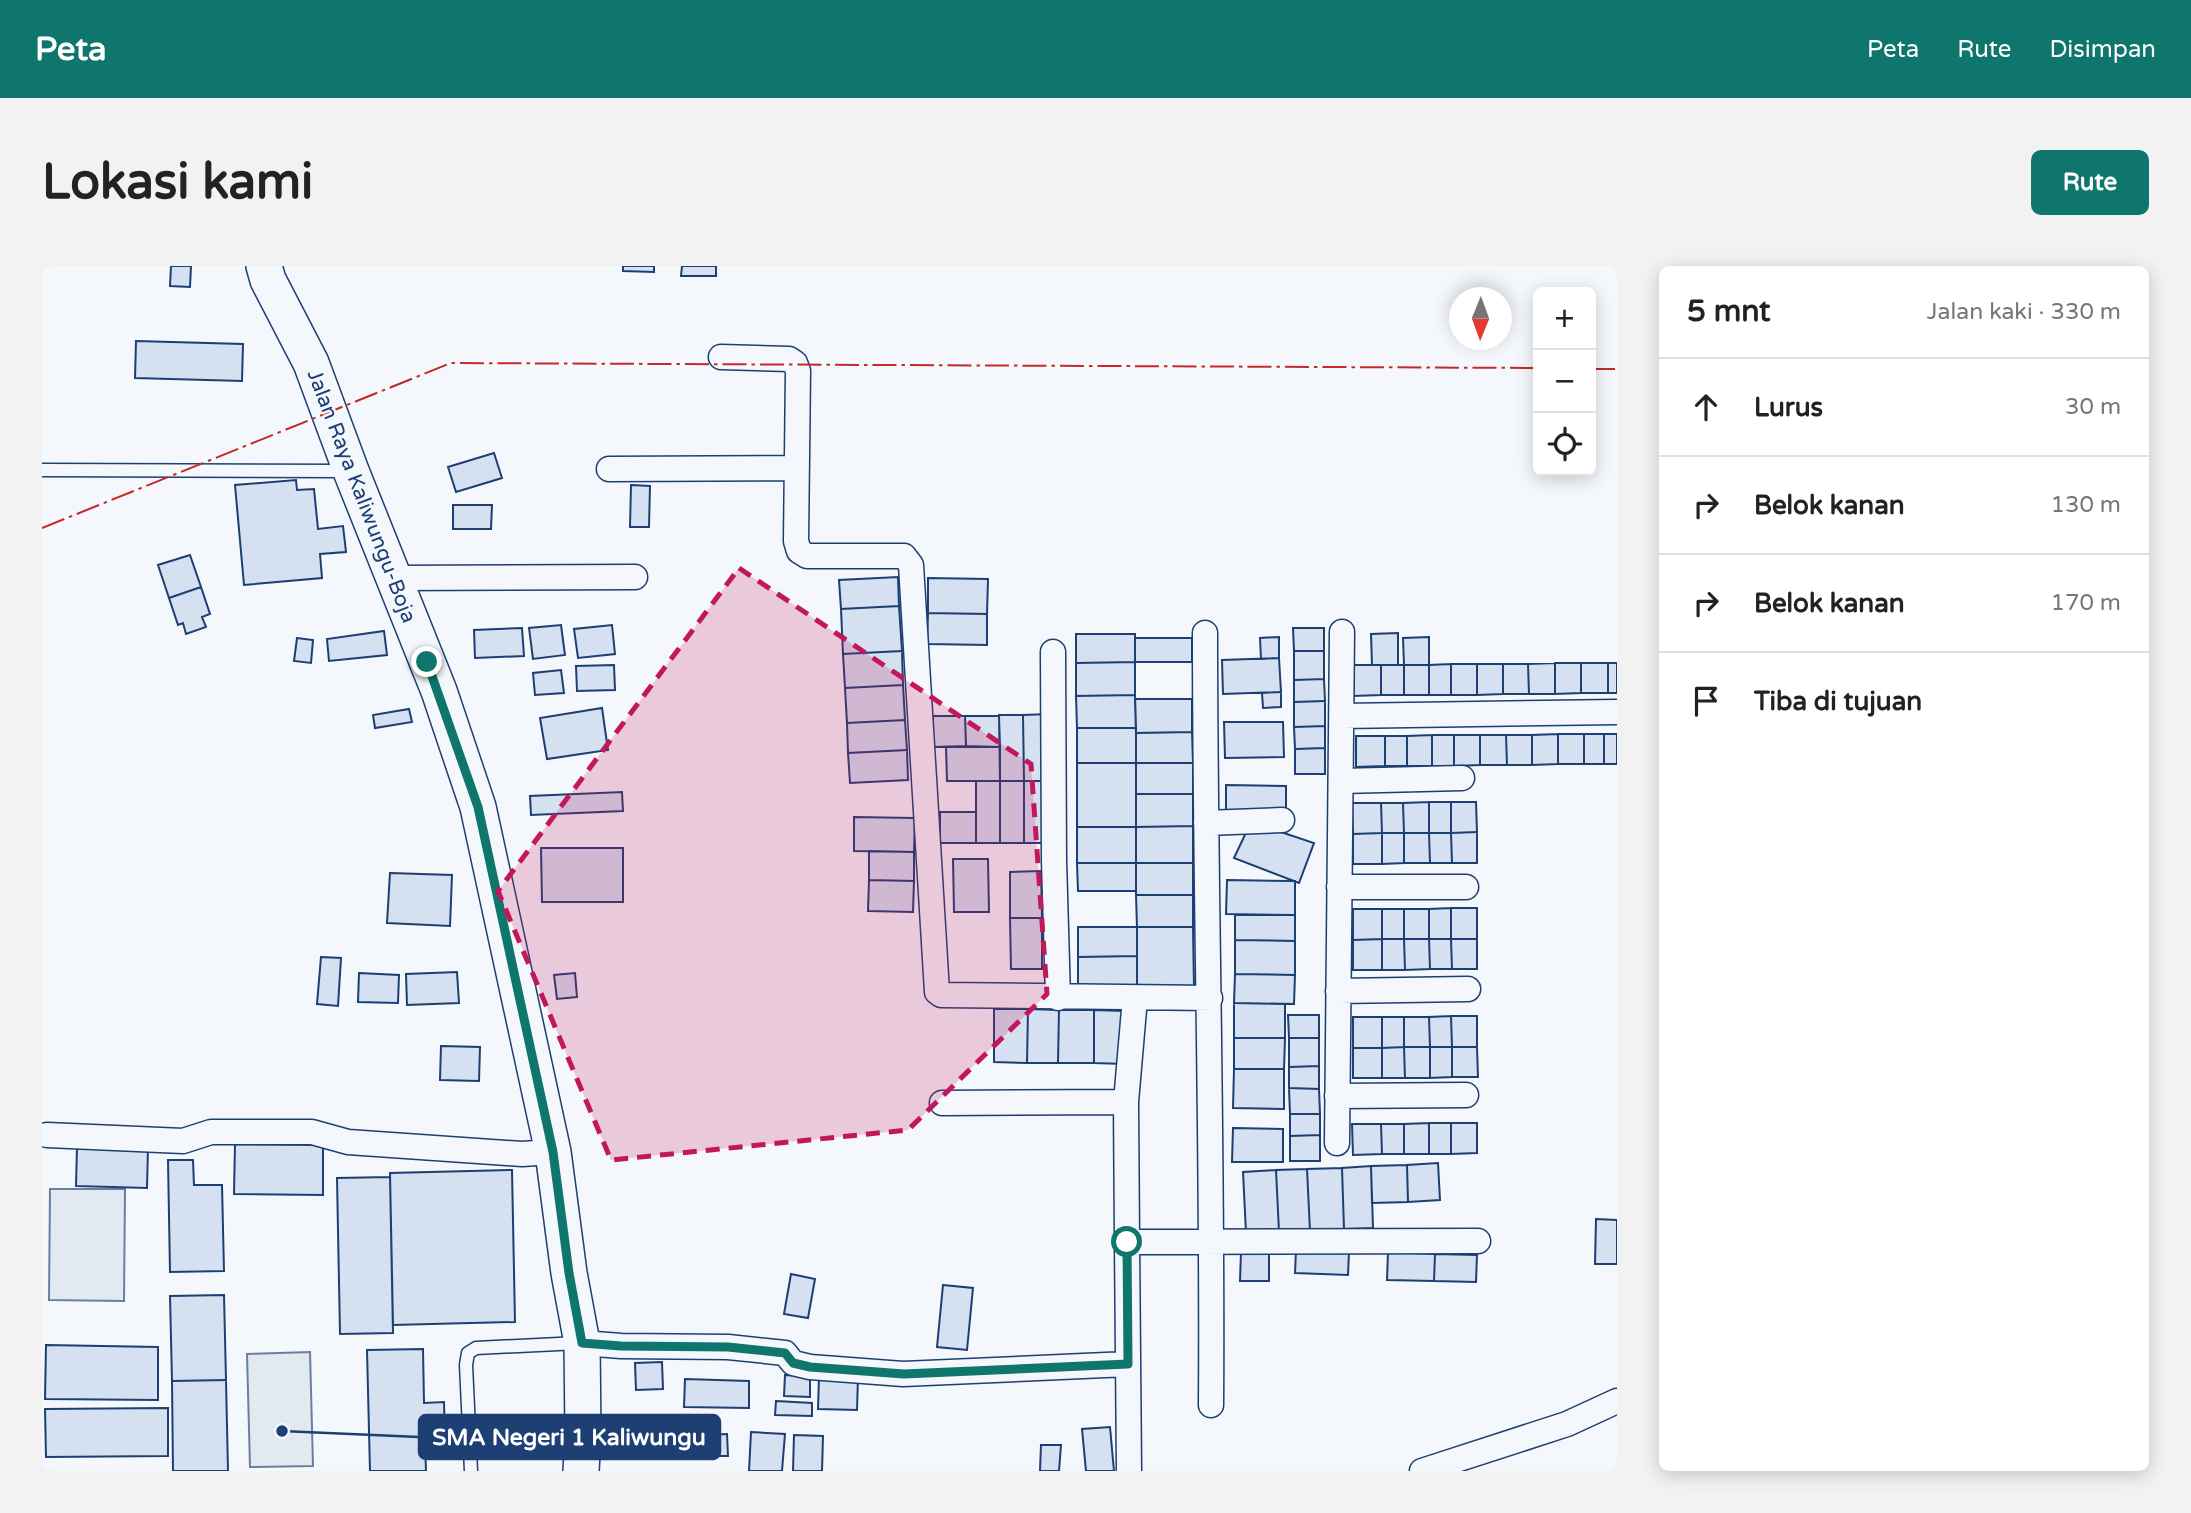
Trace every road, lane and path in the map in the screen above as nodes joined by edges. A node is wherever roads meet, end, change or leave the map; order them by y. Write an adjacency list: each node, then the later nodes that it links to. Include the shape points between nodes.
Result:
1 (264, 266): 6 (main road, Jalan Raya Kaliwungu-Boja, via 312,363)
2 (721, 357): 3 (street, via 796,363)
3 (796, 468): 4 (street); 22 (street, via 799,551 807,556 904,556 911,565 937,992)
4 (609, 469)
5 (42, 470): 6 (lane)
6 (351, 471): 8 (main road, Jalan Raya Kaliwungu-Boja)
7 (635, 577): 8 (street)
8 (393, 578): 31 (main road, Jalan Raya Kaliwungu-Boja, via 439,691 478,807)
9 (1342, 632): 13 (street)
10 (1205, 633): 17 (street)
11 (1053, 652): 22 (street)
12 (1617, 712): 13 (street)
13 (1342, 716): 15 (street)
14 (1462, 778): 15 (street)
15 (1341, 781): 18 (street)
16 (1282, 820): 17 (street)
17 (1206, 823): 24 (street)
18 (1339, 887): 19 (street); 21 (street)
19 (1466, 887)
20 (1468, 989): 21 (street)
21 (1338, 991): 26 (street)
22 (1058, 998): 23 (street)
23 (1135, 998): 24 (street); 27 (street)
24 (1210, 998): 32 (street)
25 (1466, 1095): 26 (street)
26 (1337, 1096): 30 (street)
27 (1126, 1102): 28 (street); 34 (street)
28 (942, 1103)
29 (47, 1135): 31 (street, via 183,1141 211,1132 312,1132 348,1142 522,1154)
30 (1337, 1143)
31 (553, 1152): 35 (main road, Jalan Raya Kaliwungu-Boja)
32 (1213, 1241): 33 (street); 34 (street); 38 (street)
33 (1478, 1241)
34 (1127, 1242): 36 (street)
35 (582, 1343): 36 (street, via 728,1347 785,1353 793,1363 810,1367 904,1374); 39 (lane, via 476,1348 468,1353); 40 (main road, Jalan Raya Kaliwungu-Boja)
36 (1128, 1364): 41 (street)
37 (1617, 1401): 42 (street, via 1567,1424)
38 (1212, 1405)
39 (471, 1471)
40 (580, 1471)
41 (1129, 1471)
42 (1422, 1471)

